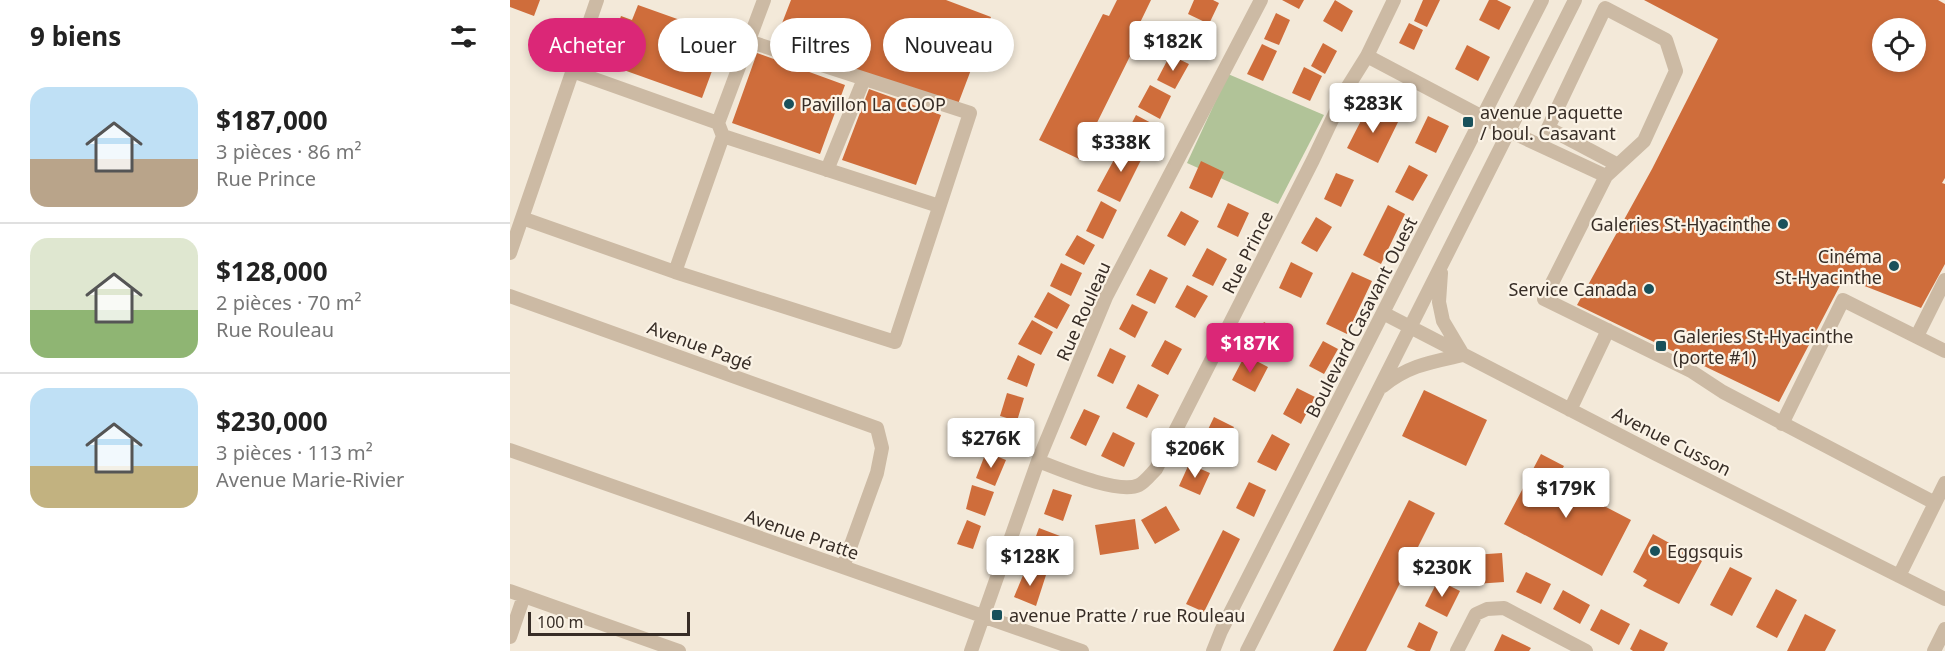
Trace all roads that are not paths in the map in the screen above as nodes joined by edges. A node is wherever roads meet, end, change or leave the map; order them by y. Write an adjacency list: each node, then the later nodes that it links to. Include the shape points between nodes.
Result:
1 (597, 0): 8 (street)
2 (764, 0): 9 (street)
3 (1394, 0): 11 (street, Rue Prince)
4 (1542, 0): 16 (street, Boulevard Casavant Ouest)
5 (1575, 0): 18 (street)
6 (1255, 3): 39 (street, Rue Rouleau, via 1106,297)
7 (1606, 4): 19 (street, via 1666,40 1676,71 1644,141); 19 (street, via 1548,128)
8 (591, 18)
9 (757, 18)
10 (758, 44): 15 (street)
11 (1367, 56): 16 (street); 39 (street, Rue Prince, via 1347,88 1156,469 1140,485 1129,488 1104,484)
12 (572, 72): 23 (street)
13 (575, 72): 17 (street)
14 (738, 72): 17 (street)
15 (864, 79): 20 (street); 22 (street, via 970,113)
16 (1483, 118): 18 (street); 29 (street, Boulevard Casavant Ouest)
17 (720, 129): 20 (street); 26 (street)
18 (1509, 131): 21 (street); 25 (street)
19 (1618, 165): 21 (street)
20 (827, 170): 22 (street)
21 (1606, 176): 31 (street, via 1544,299)
22 (939, 206): 26 (street, via 895,342)
23 (522, 218): 24 (street); 26 (street)
24 (510, 253)
25 (1441, 266): 30 (street); 34 (street, via 1438,302 1443,321)
26 (675, 272)
27 (1945, 280): 32 (street)
28 (510, 297): 42 (street, Avenue Pagé, via 877,428 882,448 877,473)
29 (1383, 313): 30 (street, Avenue Cusson); 49 (street, Boulevard Casavant Ouest)
30 (1410, 328): 34 (street, Avenue Cusson); 35 (street)
31 (1608, 330): 36 (street); 37 (street, via 1691,371)
32 (1917, 336): 33 (street); 37 (street, via 1843,300)
33 (1945, 351)
34 (1463, 355): 35 (street, via 1414,366); 36 (street, Avenue Cusson)
35 (1380, 389): 57 (street)
36 (1570, 410): 43 (street, Avenue Cusson)
37 (1782, 424): 41 (street)
38 (510, 450): 42 (street, Avenue Pratte)
39 (1038, 461): 47 (street, Rue Rouleau)
40 (1945, 483): 41 (street)
41 (1935, 503): 43 (street)
42 (843, 567): 47 (street, Avenue Pratte)
43 (1899, 576): 46 (street, Avenue Cusson)
44 (510, 591): 45 (street)
45 (524, 596): 50 (street); 51 (street)
46 (1945, 599)
47 (983, 616): 53 (street, Rue Rouleau); 54 (street, Avenue Pratte)
48 (1945, 629): 60 (street)
49 (1221, 631): 55 (street); 56 (street, Boulevard Casavant Ouest)
50 (510, 637)
51 (647, 646): 52 (street)
52 (679, 651)
53 (971, 651)
54 (1082, 651)
55 (1206, 651)
56 (1213, 651)
57 (1247, 651)
58 (1457, 651): 59 (street, via 1476,614 1504,608)
59 (1586, 651)
60 (1934, 651)

